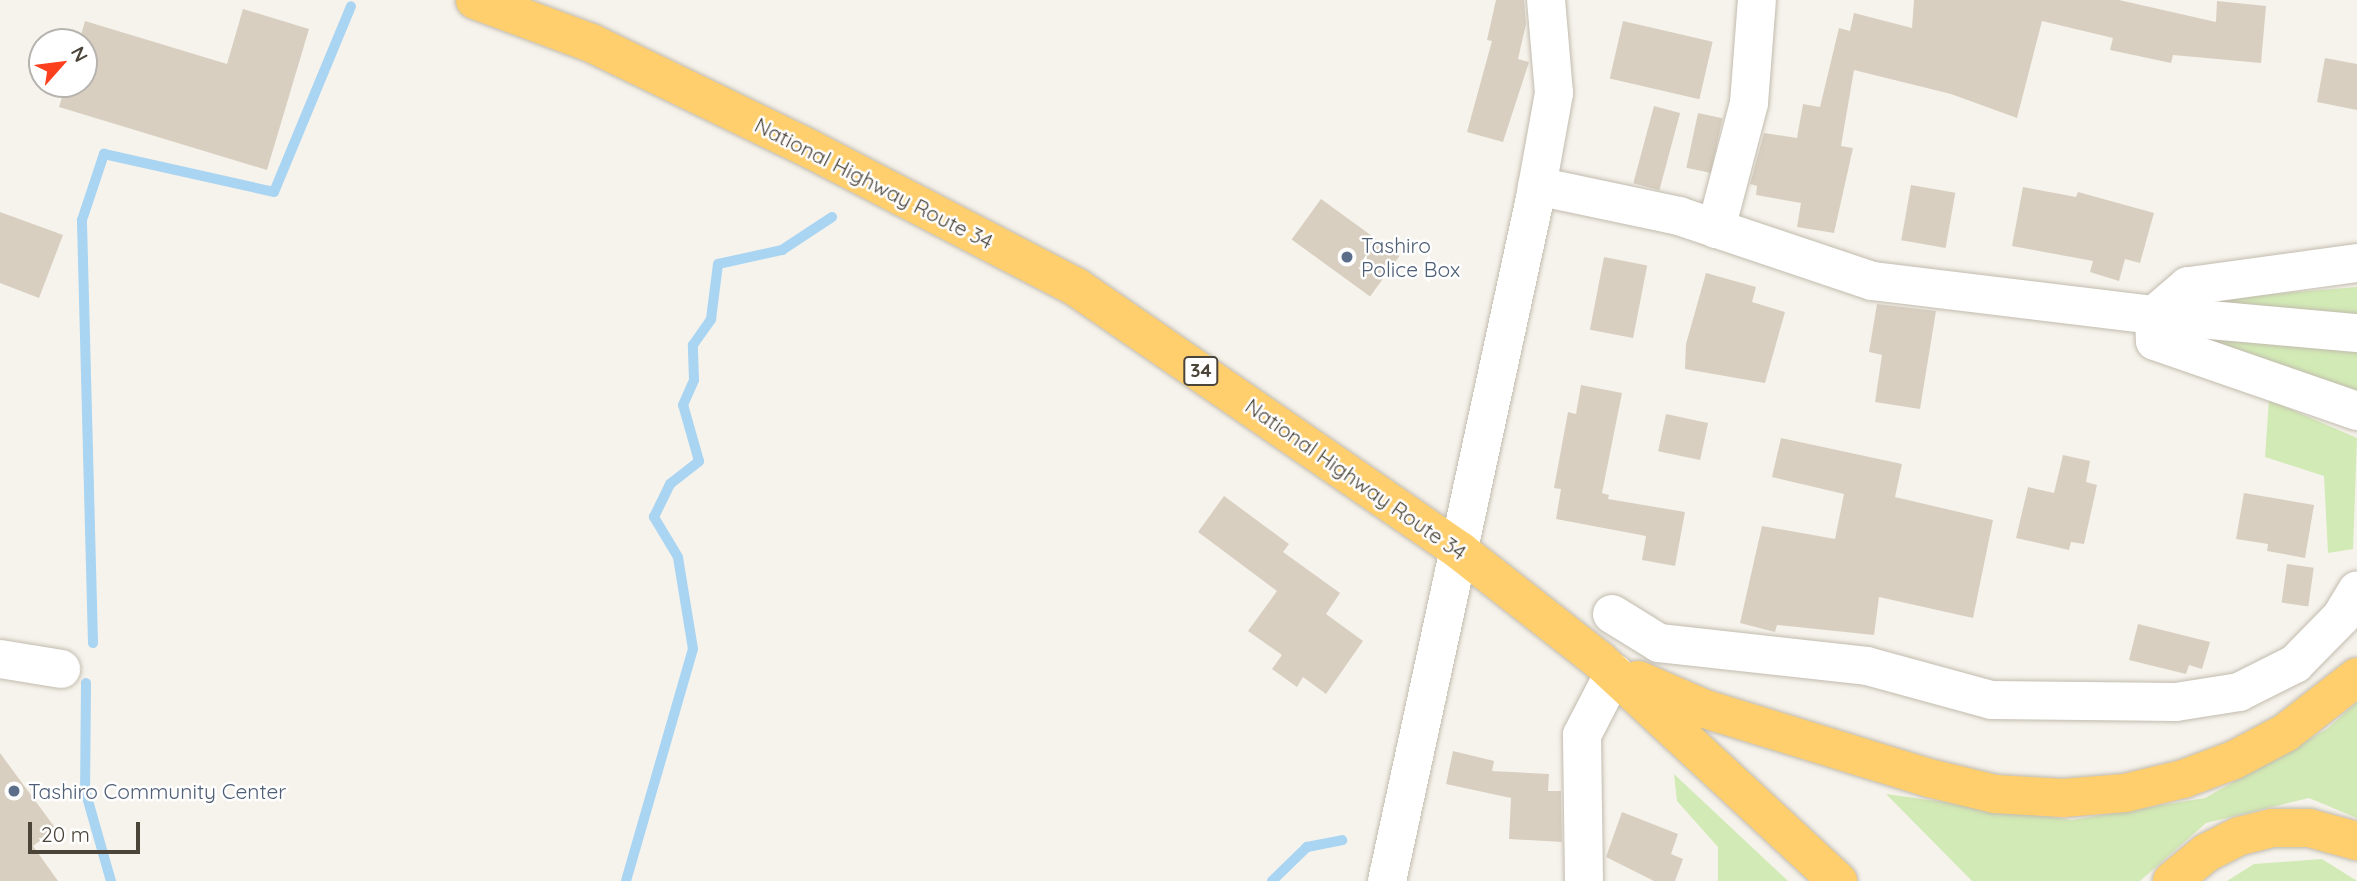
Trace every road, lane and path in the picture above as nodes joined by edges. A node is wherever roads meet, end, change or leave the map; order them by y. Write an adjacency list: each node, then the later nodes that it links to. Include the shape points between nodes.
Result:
1 (475, 0): 10 (highway, National Highway Route 34 / 34, via 591,43 810,149 1076,287)
2 (1546, 0): 4 (street, via 1554,93)
3 (1757, 0): 5 (street, via 1749,103)
4 (1537, 186): 5 (street); 10 (street)
5 (1716, 229): 7 (street, via 1872,281)
6 (2357, 263): 7 (street, via 2188,286)
7 (2154, 315): 8 (street); 9 (street, via 2155,341)
8 (2357, 333)
9 (2357, 411)
10 (1460, 551): 14 (highway, National Highway Route 34 / 34); 18 (street)
11 (2357, 590): 12 (street, via 2341,617 2295,664 2239,692 2176,702 1990,700 1867,666 1659,643)
12 (1612, 614)
13 (0, 659): 15 (street)
14 (1607, 667): 16 (highway, via 1705,709 1929,778 1995,794 2063,798 2124,793 2183,779 2234,760 2285,733); 19 (street, via 1582,735); 20 (highway, National Highway Route 34 / 34)
15 (61, 669)
16 (2357, 677)
17 (2357, 841): 21 (highway, via 2309,828 2272,828 2240,836 2206,853)
18 (1387, 881)
19 (1584, 881)
20 (1838, 881)
21 (2172, 881)

